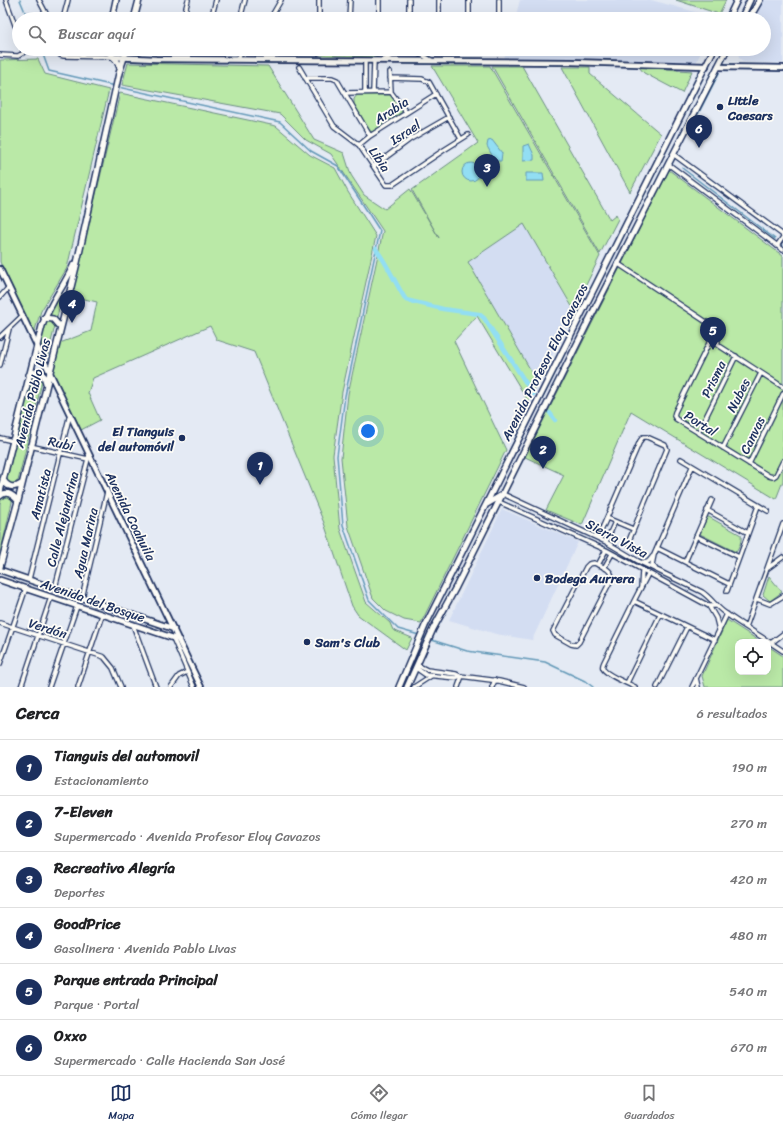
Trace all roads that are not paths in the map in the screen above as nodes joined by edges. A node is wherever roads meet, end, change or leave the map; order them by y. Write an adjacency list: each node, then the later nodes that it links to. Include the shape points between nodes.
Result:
1 (6, 0): 38 (street)
2 (39, 0): 21 (street)
3 (68, 0): 22 (street)
4 (116, 0): 23 (main road)
5 (138, 0): 24 (main road)
6 (188, 0): 25 (street)
7 (216, 0): 26 (street)
8 (245, 0): 27 (street)
9 (281, 0): 28 (street)
10 (319, 0): 29 (street)
11 (350, 0): 30 (street)
12 (379, 0): 31 (street)
13 (409, 0): 32 (street)
14 (439, 0): 33 (street)
15 (469, 0): 34 (street)
16 (499, 0): 35 (street)
17 (737, 0): 20 (main road)
18 (748, 0): 36 (main road)
19 (760, 0): 37 (main road)
20 (734, 3)
21 (46, 12)
22 (65, 12)
23 (113, 12)
24 (135, 12)
25 (185, 12)
26 (213, 12)
27 (242, 12)
28 (274, 12)
29 (319, 12)
30 (350, 12)
31 (379, 12)
32 (409, 12)
33 (439, 12)
34 (469, 12)
35 (499, 12)
36 (744, 12)
37 (753, 12)
38 (12, 17)
39 (0, 56): 40 (street)
40 (12, 56)
41 (67, 56): 47 (street)
42 (240, 56): 49 (street)
43 (392, 56): 52 (street)
44 (425, 56): 53 (street)
45 (711, 56): 54 (main road, Avenida Profesor Eloy Cavazos)
46 (723, 56): 55 (main road, Avenida Profesor Eloy Cavazos)
47 (113, 57): 48 (street); 58 (main road, via 118,62)
48 (124, 58): 49 (street); 58 (main road, Avenida Pablo Livas)
49 (237, 60): 50 (street)
50 (365, 61): 51 (street); 62 (street)
51 (374, 61): 52 (street); 63 (street)
52 (382, 61): 53 (street)
53 (434, 61): 54 (street)
54 (706, 66): 82 (main road, Avenida Profesor Eloy Cavazos)
55 (718, 66): 57 (street); 73 (main road, Avenida Profesor Eloy Cavazos)
56 (299, 67): 60 (street, Libia)
57 (783, 68)
58 (120, 71): 78 (main road, Avenida Pablo Livas)
59 (390, 72): 61 (street)
60 (305, 78): 65 (street, via 332,78 337,80); 72 (street, Libia, via 334,126)
61 (390, 78): 64 (street); 66 (street, via 422,79 429,82)
62 (365, 92): 63 (street); 65 (street)
63 (373, 92): 64 (street)
64 (390, 92): 67 (street)
65 (345, 93): 70 (street)
66 (436, 94): 67 (street, Arabia); 68 (street)
67 (406, 112): 70 (street, Arabia)
68 (449, 117): 71 (street); 75 (street, Israel, via 409,140)
69 (468, 135): 71 (street, Libia)
70 (370, 136): 72 (street, Arabia)
71 (461, 139): 75 (street, Libia, via 391,185 385,184)
72 (358, 145): 75 (street, Libia)
73 (673, 154): 74 (main road, Avenida Profesor Eloy Cavazos); 76 (street)
74 (668, 164): 77 (street); 80 (main road, Avenida Profesor Eloy Cavazos)
75 (374, 166)
76 (783, 236): 77 (street)
77 (777, 246): 79 (street)
78 (80, 248): 88 (main road, Avenida Pablo Livas, via 67,279); 91 (main road, Avenida Pablo Livas)
79 (783, 250)
80 (617, 264): 85 (main road, Avenida Profesor Eloy Cavazos); 90 (street)
81 (0, 268): 83 (street, Avenida Coahuila)
82 (596, 284): 85 (main road, via 594,297); 86 (main road, Avenida Profesor Eloy Cavazos)
83 (9, 287): 84 (street); 87 (street, Avenida Coahuila)
84 (0, 297)
85 (598, 301): 89 (main road, Avenida Profesor Eloy Cavazos)
86 (586, 304): 89 (main road, via 592,306); 118 (main road, Avenida Profesor Eloy Cavazos)
87 (23, 315): 92 (street); 95 (street, Avenida Coahuila)
88 (44, 318): 91 (main road, via 55,320); 95 (main road, Avenida Pablo Livas)
89 (588, 322): 123 (main road, Avenida Profesor Eloy Cavazos)
90 (708, 324): 94 (street); 96 (street, via 717,329)
91 (60, 327): 99 (main road, Avenida Pablo Livas)
92 (9, 329): 93 (street); 98 (street)
93 (0, 337)
94 (710, 341): 96 (street); 106 (street, Portal, via 674,416)
95 (37, 344): 99 (street, Avenida Coahuila); 101 (main road, Avenida Pablo Livas)
96 (718, 345): 97 (street)
97 (736, 356): 100 (street); 106 (street, Prisma)
98 (0, 365)
99 (50, 370): 102 (main road, Avenida Pablo Livas); 105 (street, Avenida Coahuila)
100 (761, 372): 103 (street); 110 (street, Nubes)
101 (29, 375): 102 (main road, via 41,373); 108 (main road, Avenida Pablo Livas)
102 (46, 384): 109 (main road, Avenida Pablo Livas)
103 (783, 387)
104 (783, 394): 115 (street, Canvas)
105 (70, 413): 111 (street, Amatista); 112 (street, Avenida Coahuila)
106 (698, 433): 110 (street, Portal)
107 (0, 438): 108 (street)
108 (13, 442): 117 (main road, Avenida Pablo Livas)
109 (30, 446): 111 (street, Rubí); 119 (main road, Avenida Pablo Livas)
110 (723, 448): 115 (street, Portal)
111 (60, 453): 112 (street, Rubí); 160 (street, Amatista)
112 (88, 457): 121 (street, Avenida Coahuila); 163 (street, Calle Alejandrina)
113 (681, 459): 116 (street)
114 (783, 461): 115 (street, Portal, via 773,477)
115 (749, 464)
116 (692, 467): 127 (street); 141 (street)
117 (3, 479): 119 (main road, via 10,486 16,487); 120 (main road, Avenida Pablo Livas)
118 (498, 480): 123 (main road); 126 (main road, Avenida Profesor Eloy Cavazos)
119 (21, 484): 125 (main road, Avenida Pablo Livas)
120 (0, 492)
121 (107, 492): 169 (street, Agua Marina); 185 (street, Avenida Coahuila)
122 (0, 496): 125 (main road, via 9,494)
123 (500, 498): 126 (main road); 131 (street, Sierra Vista); 134 (street, Sierra Vista); 197 (main road, Avenida Profesor Eloy Cavazos)
124 (712, 500): 128 (street)
125 (18, 501): 152 (main road, Avenida Pablo Livas)
126 (486, 506): 212 (main road, Avenida Profesor Eloy Cavazos, via 425,626)
127 (758, 506): 129 (street); 136 (street)
128 (708, 510): 136 (street); 137 (street)
129 (768, 511)
130 (607, 518): 132 (street); 135 (street, via 640,441 648,437 665,445 667,449); 138 (street)
131 (564, 522): 134 (street); 138 (street, Sierra Vista)
132 (615, 522): 135 (street); 139 (street)
133 (783, 524): 154 (street)
134 (560, 530): 142 (street, Sierra Vista)
135 (633, 530): 140 (street)
136 (748, 533): 146 (street)
137 (696, 536): 146 (street); 150 (street)
138 (598, 538): 139 (street, Sierra Vista)
139 (606, 542): 143 (street, Sierra Vista)
140 (628, 543)
141 (657, 548): 145 (street); 150 (street)
142 (606, 550): 144 (street, Sierra Vista); 151 (street)
143 (625, 552): 148 (street); 149 (street, Sierra Vista)
144 (612, 554): 148 (street, Sierra Vista); 153 (street)
145 (654, 555): 149 (street, via 647,563); 157 (street, via 652,565)
146 (739, 557): 161 (street)
147 (783, 557): 154 (street)
148 (620, 558): 156 (street, Sierra Vista)
149 (638, 561): 157 (street, Sierra Vista)
150 (685, 562): 161 (street)
151 (598, 565): 153 (street); 153 (street, via 590,563 587,566 554,631 555,635 572,645 579,642 611,580 611,572)
152 (0, 567)
153 (604, 568)
154 (768, 569): 170 (street)
155 (0, 570): 160 (street, Avenida del Bosque)
156 (642, 571): 158 (street, Sierra Vista); 164 (street)
157 (660, 572): 168 (street, Sierra Vista)
158 (648, 574): 164 (street); 172 (street, Sierra Vista)
159 (0, 580): 162 (street, Avenida del Bosque)
160 (29, 580): 163 (street, Avenida del Bosque)
161 (730, 584): 165 (street)
162 (26, 588): 167 (street, Avenida del Bosque); 183 (street)
163 (55, 588): 169 (street, Avenida del Bosque)
164 (641, 588): 171 (street)
165 (727, 591)
166 (783, 596): 170 (street, via 770,604)
167 (51, 597): 173 (street, Avenida del Bosque); 188 (street)
168 (709, 597): 172 (street); 174 (street, Sierra Vista)
169 (82, 598): 175 (street, Avenida del Bosque)
170 (757, 599): 182 (street)
171 (634, 601): 178 (street); 203 (street, via 602,667 604,671)
172 (707, 605): 174 (street, Sierra Vista); 186 (street, via 716,618)
173 (77, 606): 177 (street, Avenida del Bosque); 192 (street)
174 (716, 606): 176 (street, Sierra Vista)
175 (125, 613): 179 (street); 185 (street, Avenida del Bosque)
176 (727, 614): 182 (street, Sierra Vista); 186 (street)
177 (102, 615): 179 (street, Avenida del Bosque); 195 (street)
178 (660, 615): 184 (street); 203 (street)
179 (123, 622): 181 (street, Avenida del Bosque)
180 (0, 623): 183 (street, Verdón)
181 (133, 625): 189 (street, Avenida del Bosque); 208 (street)
182 (746, 626): 193 (street, Sierra Vista)
183 (13, 627): 188 (street, Verdón); 196 (street)
184 (686, 627): 191 (street); 219 (street)
185 (174, 629): 190 (street, Avenida Coahuila)
186 (719, 630): 191 (street)
187 (783, 634): 193 (street)
188 (38, 635): 192 (street, Verdón); 204 (street)
189 (173, 638): 190 (street, Avenida del Bosque); 198 (street)
190 (179, 640): 211 (street, Avenida Coahuila)
191 (715, 640): 201 (street)
192 (64, 643): 195 (street, Verdón); 205 (street)
193 (772, 643): 194 (street, Sierra Vista)
194 (783, 651)
195 (90, 652): 206 (street); 207 (street, Verdón, via 104,657 110,663)
196 (0, 664)
197 (416, 667): 199 (street, via 423,674); 200 (street); 213 (main road, Avenida Profesor Eloy Cavazos)
198 (187, 672): 209 (street, via 179,676); 210 (street)
199 (435, 676): 200 (street); 214 (street)
200 (461, 676): 202 (street); 215 (street)
201 (696, 678): 220 (street); 221 (street)
202 (495, 680): 216 (street); 217 (street)
203 (627, 683): 218 (street)
204 (21, 687)
205 (49, 687)
206 (78, 687)
207 (121, 687)
208 (156, 687)
209 (171, 687)
210 (194, 687)
211 (201, 687)
212 (399, 687)
213 (407, 687)
214 (414, 687)
215 (458, 687)
216 (492, 687)
217 (524, 687)
218 (635, 687)
219 (657, 687)
220 (692, 687)
221 (698, 687)

